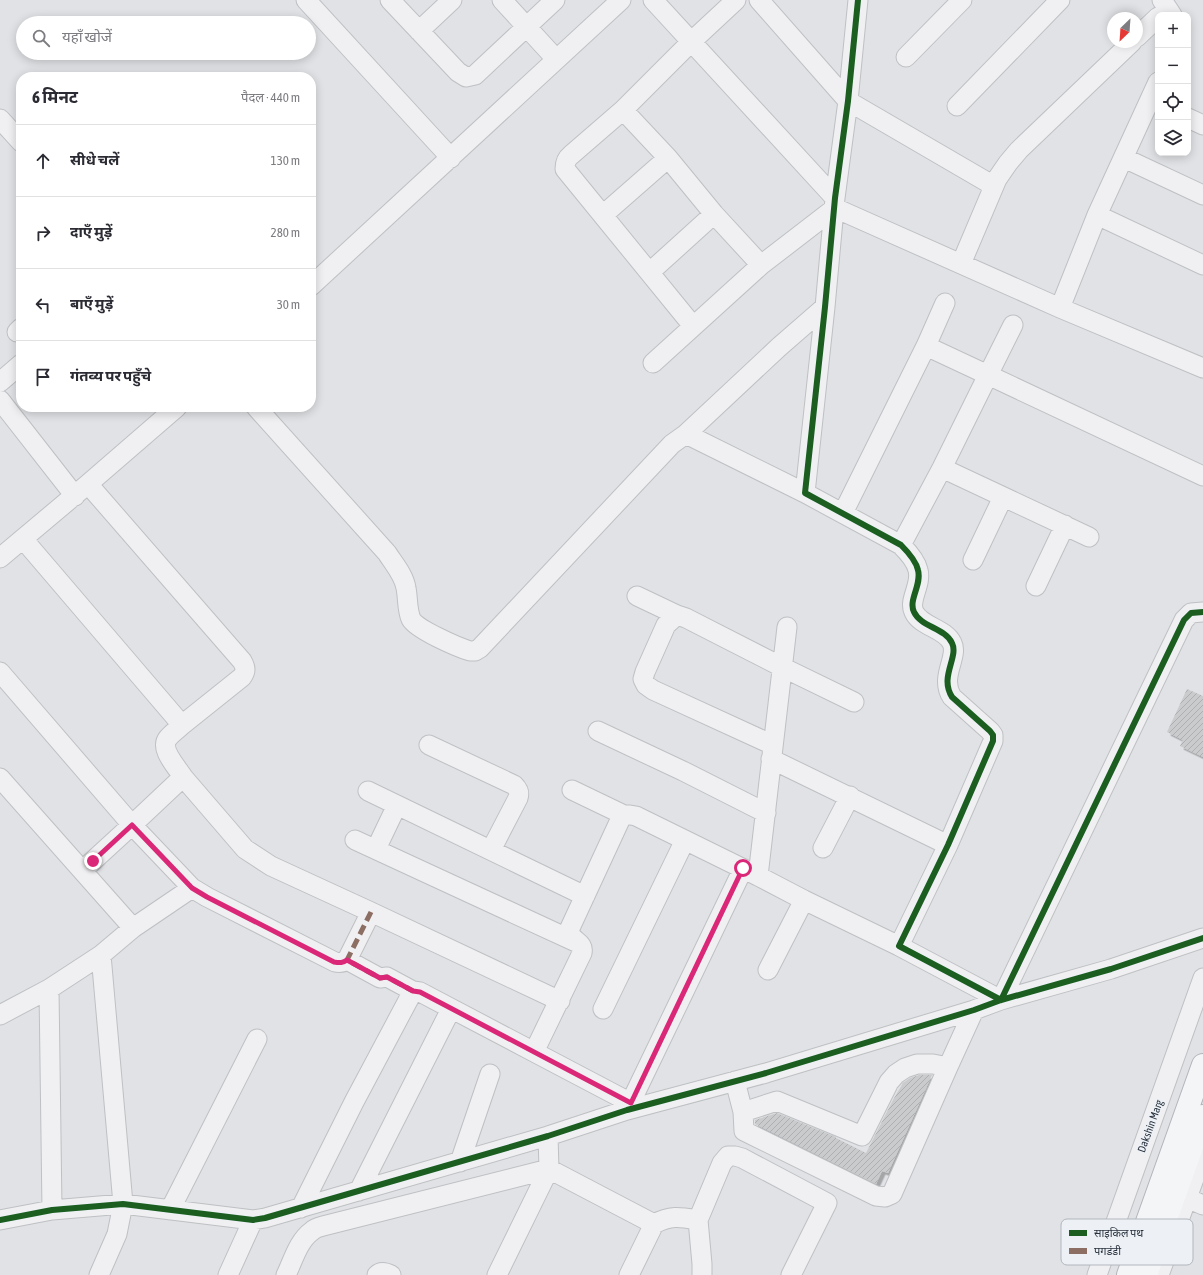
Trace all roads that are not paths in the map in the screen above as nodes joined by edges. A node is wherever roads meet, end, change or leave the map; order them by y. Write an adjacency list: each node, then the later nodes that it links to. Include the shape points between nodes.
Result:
1 (306, 0): 30 (street)
2 (390, 0): 15 (street)
3 (452, 0): 15 (street)
4 (502, 0): 14 (street)
5 (555, 0): 14 (street)
6 (621, 0): 20 (street)
7 (653, 0): 17 (street)
8 (736, 0): 17 (street)
9 (759, 0): 22 (street)
10 (858, 0): 22 (street)
11 (962, 0): 19 (street)
12 (1060, 0): 24 (street)
13 (1164, 11): 16 (street)
14 (526, 26): 15 (street, via 475,75 466,77 458,72); 20 (street)
15 (419, 31)
16 (1143, 31)
17 (692, 41): 25 (street); 35 (street)
18 (1126, 48): 33 (street, via 1019,150)
19 (906, 57)
20 (556, 59): 30 (street)
21 (1158, 84): 23 (street)
22 (848, 101): 33 (street); 35 (street)
23 (1154, 102): 32 (street)
24 (958, 106)
25 (622, 110): 31 (street); 37 (street, via 567,158 565,163 565,169)
26 (0, 119): 29 (street)
27 (1191, 119): 28 (street)
28 (1203, 125)
29 (16, 137)
30 (450, 158): 43 (street)
31 (668, 158): 36 (street); 37 (street)
32 (1124, 158): 34 (street); 38 (street)
33 (994, 186): 39 (street)
34 (1203, 195)
35 (835, 203): 39 (street); 40 (street); 45 (street)
36 (714, 214): 40 (street); 42 (street)
37 (602, 215): 42 (street)
38 (1097, 215): 41 (street); 46 (street)
39 (961, 264): 46 (street)
40 (761, 265): 48 (street)
41 (1203, 265)
42 (650, 272): 48 (street)
43 (316, 281)
44 (945, 303): 49 (street)
45 (825, 307): 58 (street); 62 (street)
46 (1060, 308): 52 (street)
47 (1013, 325): 53 (street)
48 (693, 326): 50 (street)
49 (926, 346): 53 (street); 64 (street)
50 (653, 363)
51 (16, 368): 54 (street)
52 (1203, 368)
53 (988, 375): 59 (street); 60 (street)
54 (0, 382)
55 (0, 400): 61 (street)
56 (171, 412): 61 (street)
57 (260, 412): 58 (street, via 391,560 403,578 409,614 414,624 470,651 480,648 672,444)
58 (686, 434): 62 (street)
59 (942, 468): 63 (street); 68 (street)
60 (1203, 476)
61 (82, 490): 67 (street); 79 (street, via 246,668 242,677)
62 (805, 492): 64 (street)
63 (1004, 497): 65 (street); 70 (street)
64 (843, 513): 68 (street)
65 (1066, 525): 66 (street); 71 (street)
66 (1089, 536)
67 (22, 538): 69 (street); 79 (street)
68 (901, 545): 94 (street, via 913,558 918,570 919,581 912,608 914,614 952,643 953,650 947,677 948,691 993,735 993,741)
69 (0, 558)
70 (973, 560)
71 (1036, 586)
72 (637, 596): 74 (street)
73 (1203, 612): 114 (street, via 1191,613 1184,620)
74 (677, 615): 76 (street); 82 (street, via 666,625 654,652 643,679 646,686)
75 (787, 627): 76 (street)
76 (782, 667): 78 (street); 82 (street)
77 (0, 672): 91 (street)
78 (854, 702)
79 (182, 725): 83 (street, via 167,738 165,746)
80 (598, 731): 89 (street)
81 (429, 745): 97 (street, via 518,789 518,798)
82 (772, 752): 87 (street); 89 (street)
83 (183, 777): 91 (street); 103 (street, via 245,849 271,866)
84 (0, 778): 98 (street)
85 (572, 790): 90 (street)
86 (368, 791): 88 (street)
87 (850, 796): 94 (street); 95 (street)
88 (397, 805): 96 (street); 97 (street)
89 (766, 813): 99 (street)
90 (624, 815): 93 (street, via 636,816); 101 (street)
91 (132, 825): 98 (street); 100 (street)
92 (355, 840): 96 (street)
93 (685, 840): 99 (street); 117 (street)
94 (948, 844): 107 (street)
95 (823, 848)
96 (376, 849): 106 (street)
97 (491, 850): 101 (street)
98 (83, 870): 104 (street)
99 (750, 872): 102 (street); 126 (street)
100 (192, 888): 104 (street); 109 (street, via 334,962)
101 (585, 896): 106 (street, via 569,933)
102 (804, 900): 107 (street); 110 (street)
103 (371, 912): 109 (street); 115 (street)
104 (133, 928): 108 (street)
105 (1203, 938): 114 (street, via 1111,969)
106 (581, 945): 115 (street, via 582,953)
107 (899, 946): 114 (street)
108 (101, 955): 112 (street); 135 (street)
109 (347, 960): 113 (street, via 380,978 387,977)
110 (768, 970)
111 (1203, 978): 139 (street, Dakshin Marg)
112 (49, 989): 119 (street); 137 (street)
113 (413, 991): 116 (street, via 420,992); 136 (street)
114 (1001, 1000): 118 (street)
115 (560, 1001): 121 (street)
116 (450, 1009): 121 (street); 133 (street)
117 (603, 1009)
118 (974, 1010): 123 (street); 125 (street)
119 (0, 1015)
120 (256, 1039): 138 (street)
121 (534, 1052): 126 (street)
122 (1203, 1065): 140 (highway)
123 (948, 1067): 127 (street, via 917,1064 896,1074 889,1082 862,1136 777,1101); 127 (street, via 892,1194 885,1197 876,1196 744,1131)
124 (490, 1074): 131 (street)
125 (735, 1081): 126 (street); 127 (street)
126 (629, 1107): 129 (street)
127 (743, 1112)
128 (1203, 1116): 141 (highway)
129 (548, 1136): 131 (street); 132 (street)
130 (1203, 1154): 134 (street)
131 (460, 1162): 133 (street)
132 (549, 1169): 146 (street); 153 (street, via 313,1230 301,1244); 156 (street)
133 (359, 1191): 136 (street)
134 (1195, 1202): 142 (street)
135 (123, 1204): 137 (street); 138 (street); 151 (street, via 118,1234)
136 (301, 1208): 144 (street)
137 (52, 1210): 143 (street)
138 (170, 1210): 144 (street)
139 (1117, 1219)
140 (1148, 1219)
141 (1166, 1219)
142 (1187, 1219)
143 (0, 1220)
144 (253, 1220): 152 (street)
145 (698, 1220): 146 (street, via 669,1217); 158 (street); 159 (street, via 722,1163 728,1156 742,1158 827,1203)
146 (654, 1224): 157 (street)
147 (1101, 1265): 160 (street, Dakshin Marg)
148 (1132, 1265): 161 (highway)
149 (1150, 1265): 162 (highway)
150 (1164, 1265): 163 (street)
151 (99, 1275)
152 (228, 1275)
153 (286, 1275)
154 (377, 1275): 155 (street)
155 (392, 1275)
156 (497, 1275)
157 (629, 1275)
158 (702, 1275)
159 (791, 1275)
160 (1097, 1275)
161 (1128, 1275)
162 (1146, 1275)
163 (1159, 1275)

